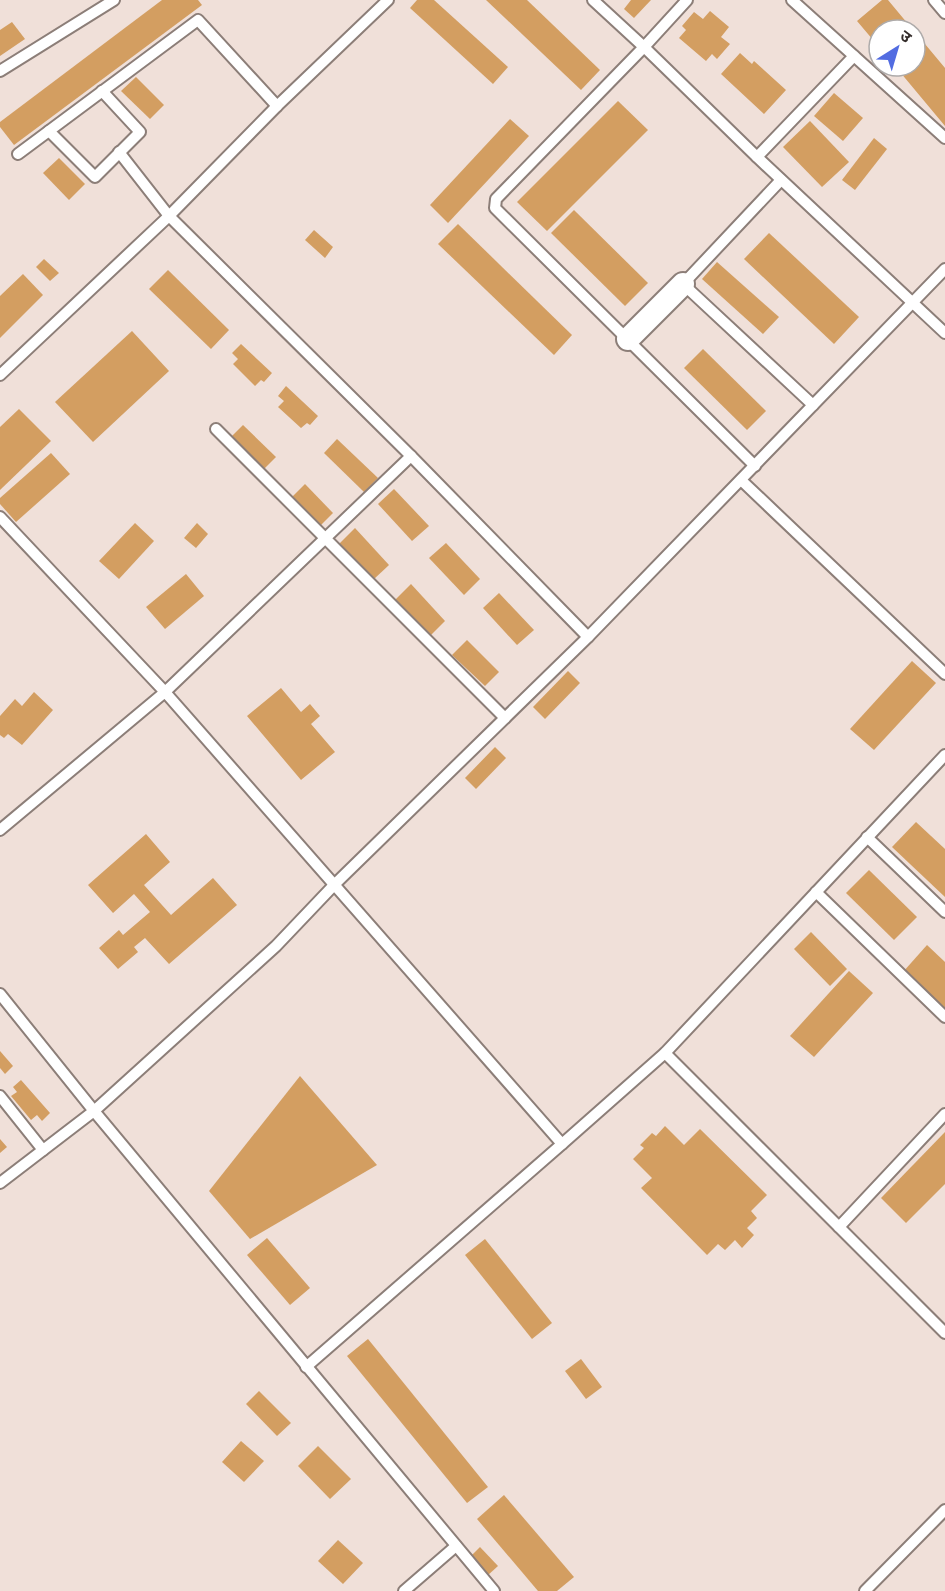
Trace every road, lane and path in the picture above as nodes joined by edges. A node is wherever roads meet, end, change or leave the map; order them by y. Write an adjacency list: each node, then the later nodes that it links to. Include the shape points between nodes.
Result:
1 (114, 0): 10 (lane)
2 (388, 0): 12 (lane)
3 (593, 0): 8 (lane)
4 (687, 0): 8 (lane)
5 (792, 0): 9 (lane)
6 (934, 0): 7 (lane)
7 (945, 13)
8 (644, 47): 17 (lane); 24 (lane, via 496,199 495,208)
9 (854, 56): 14 (lane); 17 (lane)
10 (0, 71)
11 (102, 92): 12 (lane, via 198,20); 13 (lane); 15 (lane, via 140,132)
12 (277, 106): 19 (lane)
13 (49, 131): 15 (lane, via 95,177); 16 (lane)
14 (945, 138)
15 (119, 153): 19 (lane)
16 (18, 154)
17 (757, 158): 18 (lane)
18 (781, 180): 21 (lane); 22 (lane)
19 (169, 216): 25 (lane); 28 (lane)
20 (945, 269): 22 (lane)
21 (683, 284): 24 (street); 26 (lane)
22 (913, 304): 23 (lane); 26 (lane)
23 (945, 333)
24 (628, 339): 29 (lane)
25 (0, 375)
26 (813, 405): 29 (lane)
27 (216, 429): 32 (lane)
28 (411, 456): 32 (lane); 33 (lane)
29 (755, 466): 30 (lane)
30 (741, 480): 33 (lane); 34 (lane)
31 (0, 517): 35 (lane)
32 (326, 538): 35 (lane); 36 (lane)
33 (588, 637): 36 (lane)
34 (945, 674)
35 (165, 692): 38 (lane); 40 (lane)
36 (505, 718): 40 (lane)
37 (945, 755): 39 (lane)
38 (0, 830)
39 (867, 837): 41 (lane); 42 (lane)
40 (335, 884): 47 (lane, via 276,946); 49 (lane)
41 (816, 892): 44 (lane); 45 (lane)
42 (945, 912)
43 (0, 994): 47 (lane)
44 (945, 1017)
45 (665, 1053): 49 (lane); 52 (lane)
46 (0, 1096): 50 (lane)
47 (94, 1111): 50 (lane); 54 (lane)
48 (945, 1114): 52 (lane)
49 (562, 1144): 54 (lane)
50 (43, 1150): 51 (lane)
51 (0, 1184)
52 (838, 1227): 53 (lane)
53 (945, 1333)
54 (306, 1366): 56 (lane)
55 (945, 1510): 59 (lane)
56 (456, 1546): 57 (lane); 58 (lane)
57 (404, 1591)
58 (494, 1591)
59 (865, 1591)

